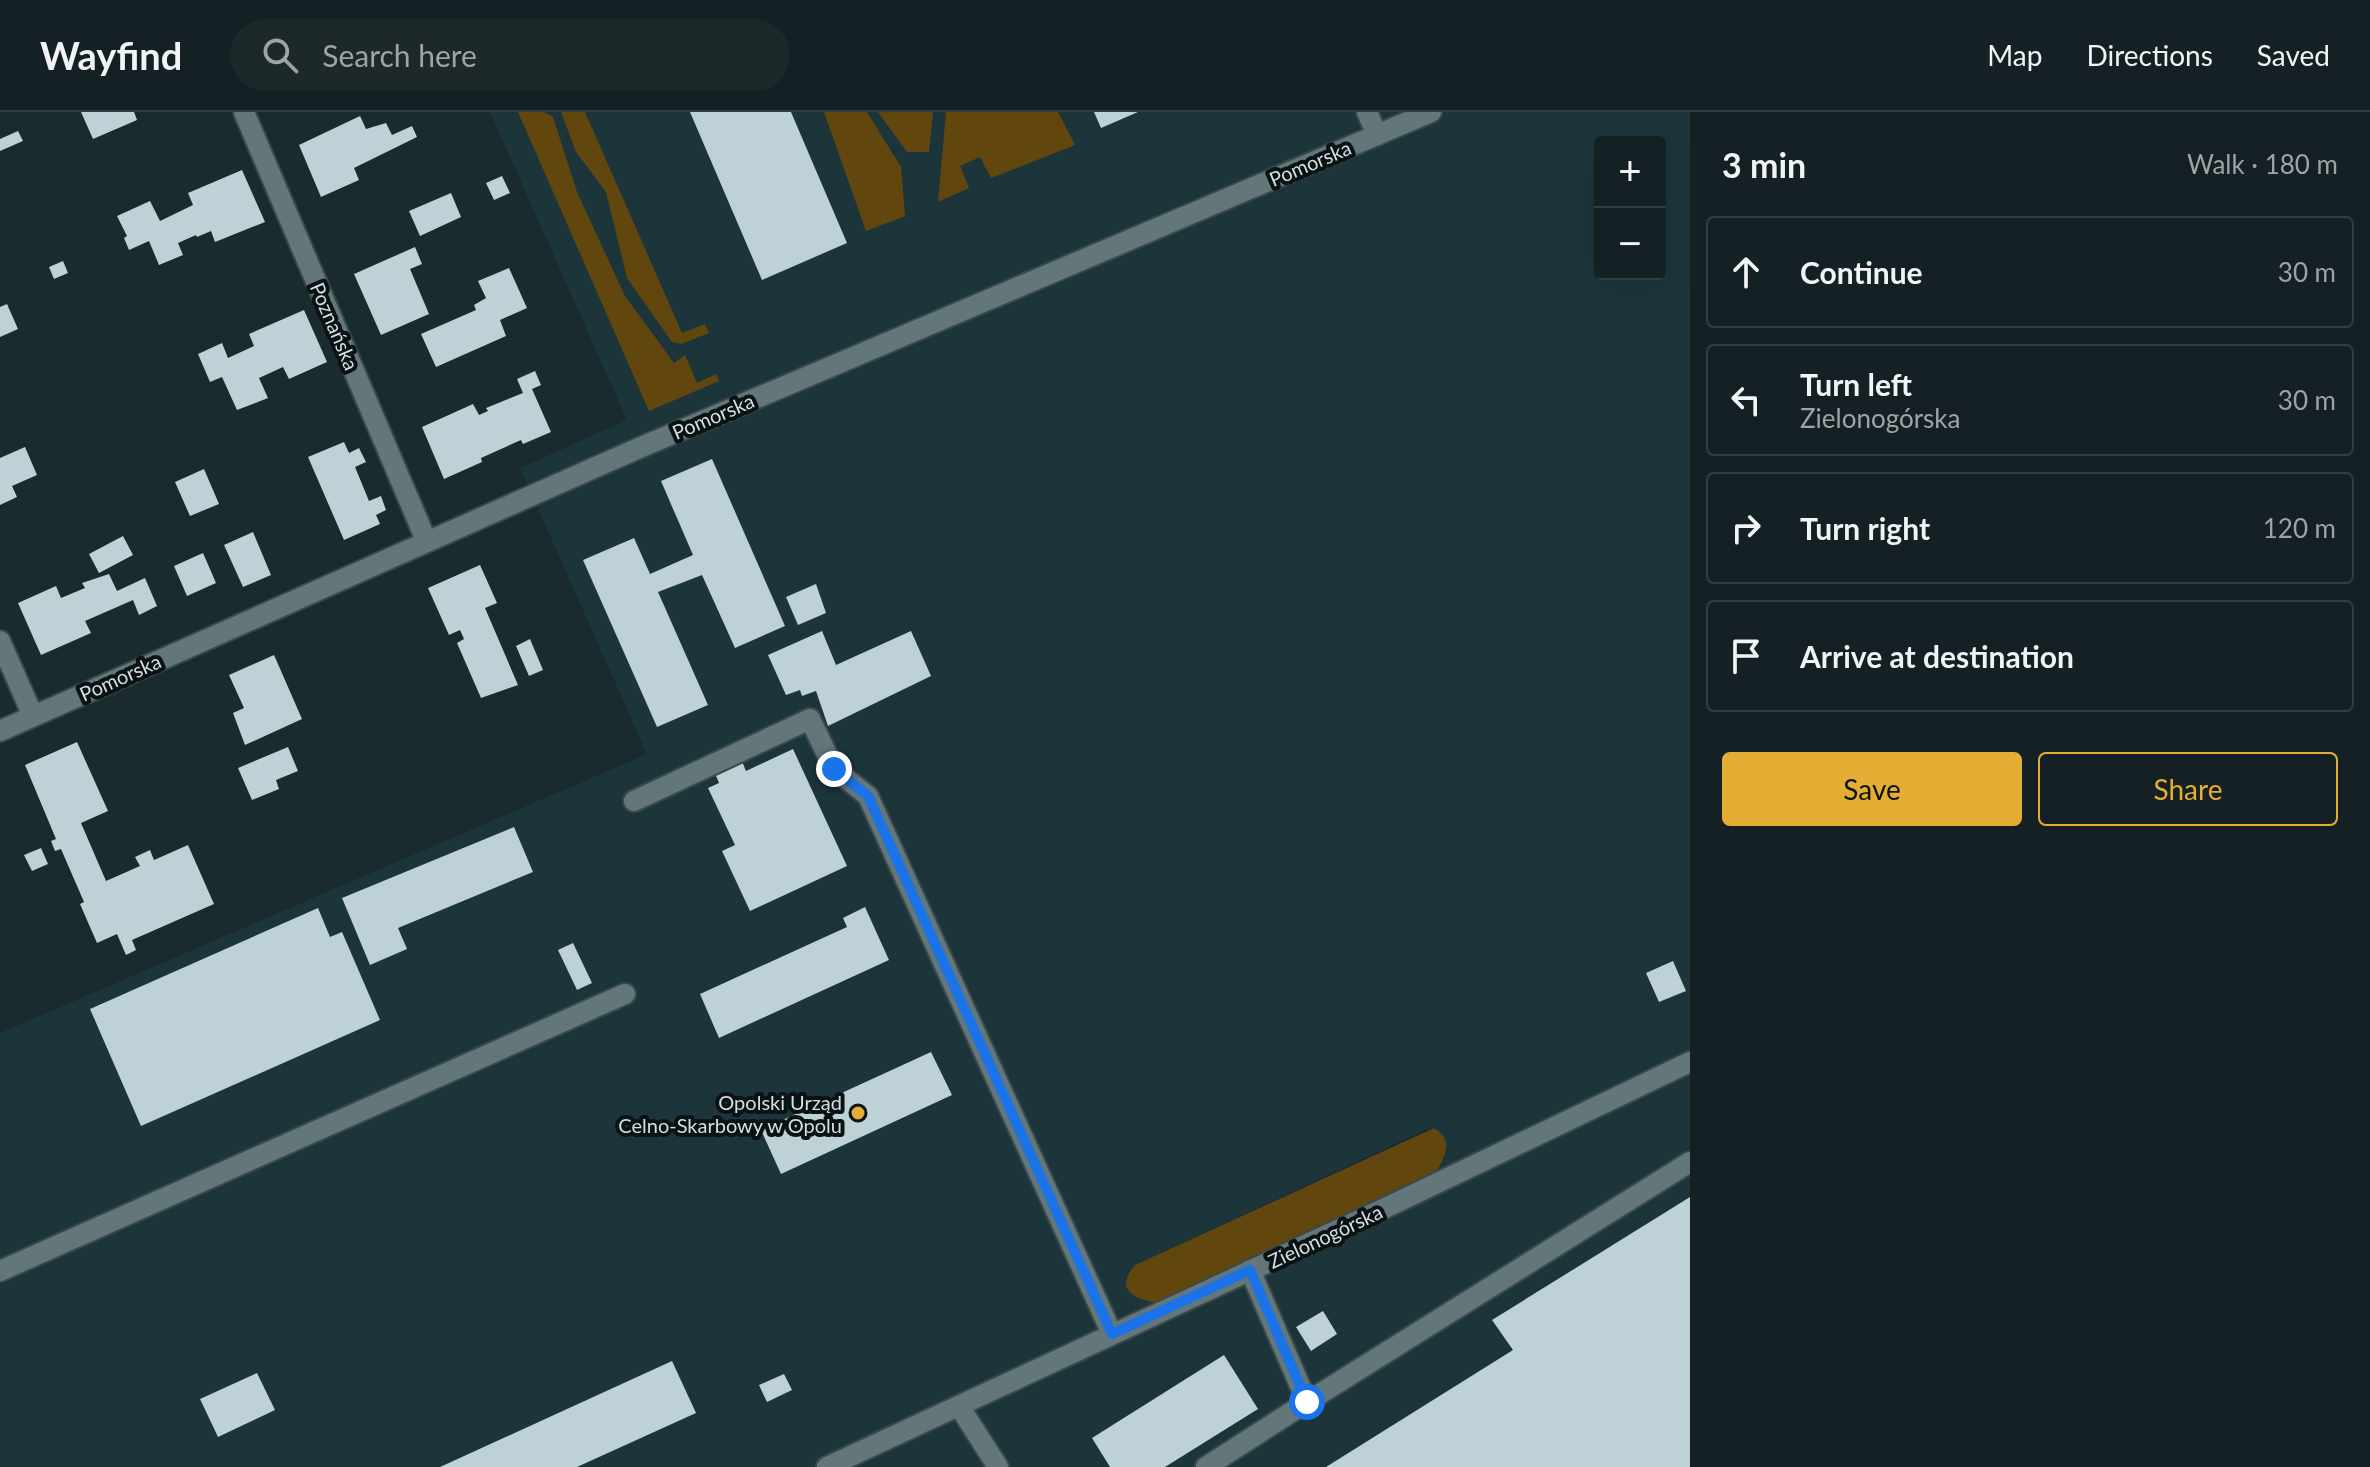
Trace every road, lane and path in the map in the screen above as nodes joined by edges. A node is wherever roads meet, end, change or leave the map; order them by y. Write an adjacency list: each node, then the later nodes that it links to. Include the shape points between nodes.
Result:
1 (244, 112): 5 (street, Poznańska)
2 (1367, 112): 4 (street)
3 (1431, 112): 4 (street, Pomorska)
4 (1377, 135): 5 (street, Pomorska)
5 (426, 540): 7 (street, Pomorska)
6 (0, 641): 7 (street)
7 (33, 716): 8 (street, Pomorska)
8 (0, 731)
9 (634, 801): 15 (street, via 810,719 834,769 868,796)
10 (625, 994): 14 (street)
11 (1690, 1062): 13 (street, Zielonogórska)
12 (1690, 1162): 16 (street)
13 (1250, 1270): 15 (street, Zielonogórska); 16 (street)
14 (0, 1271)
15 (1112, 1334): 17 (street, Zielonogórska)
16 (1307, 1402): 20 (street)
17 (959, 1406): 18 (street, Zielonogórska); 19 (street)
18 (827, 1467)
19 (998, 1467)
20 (1206, 1467)

